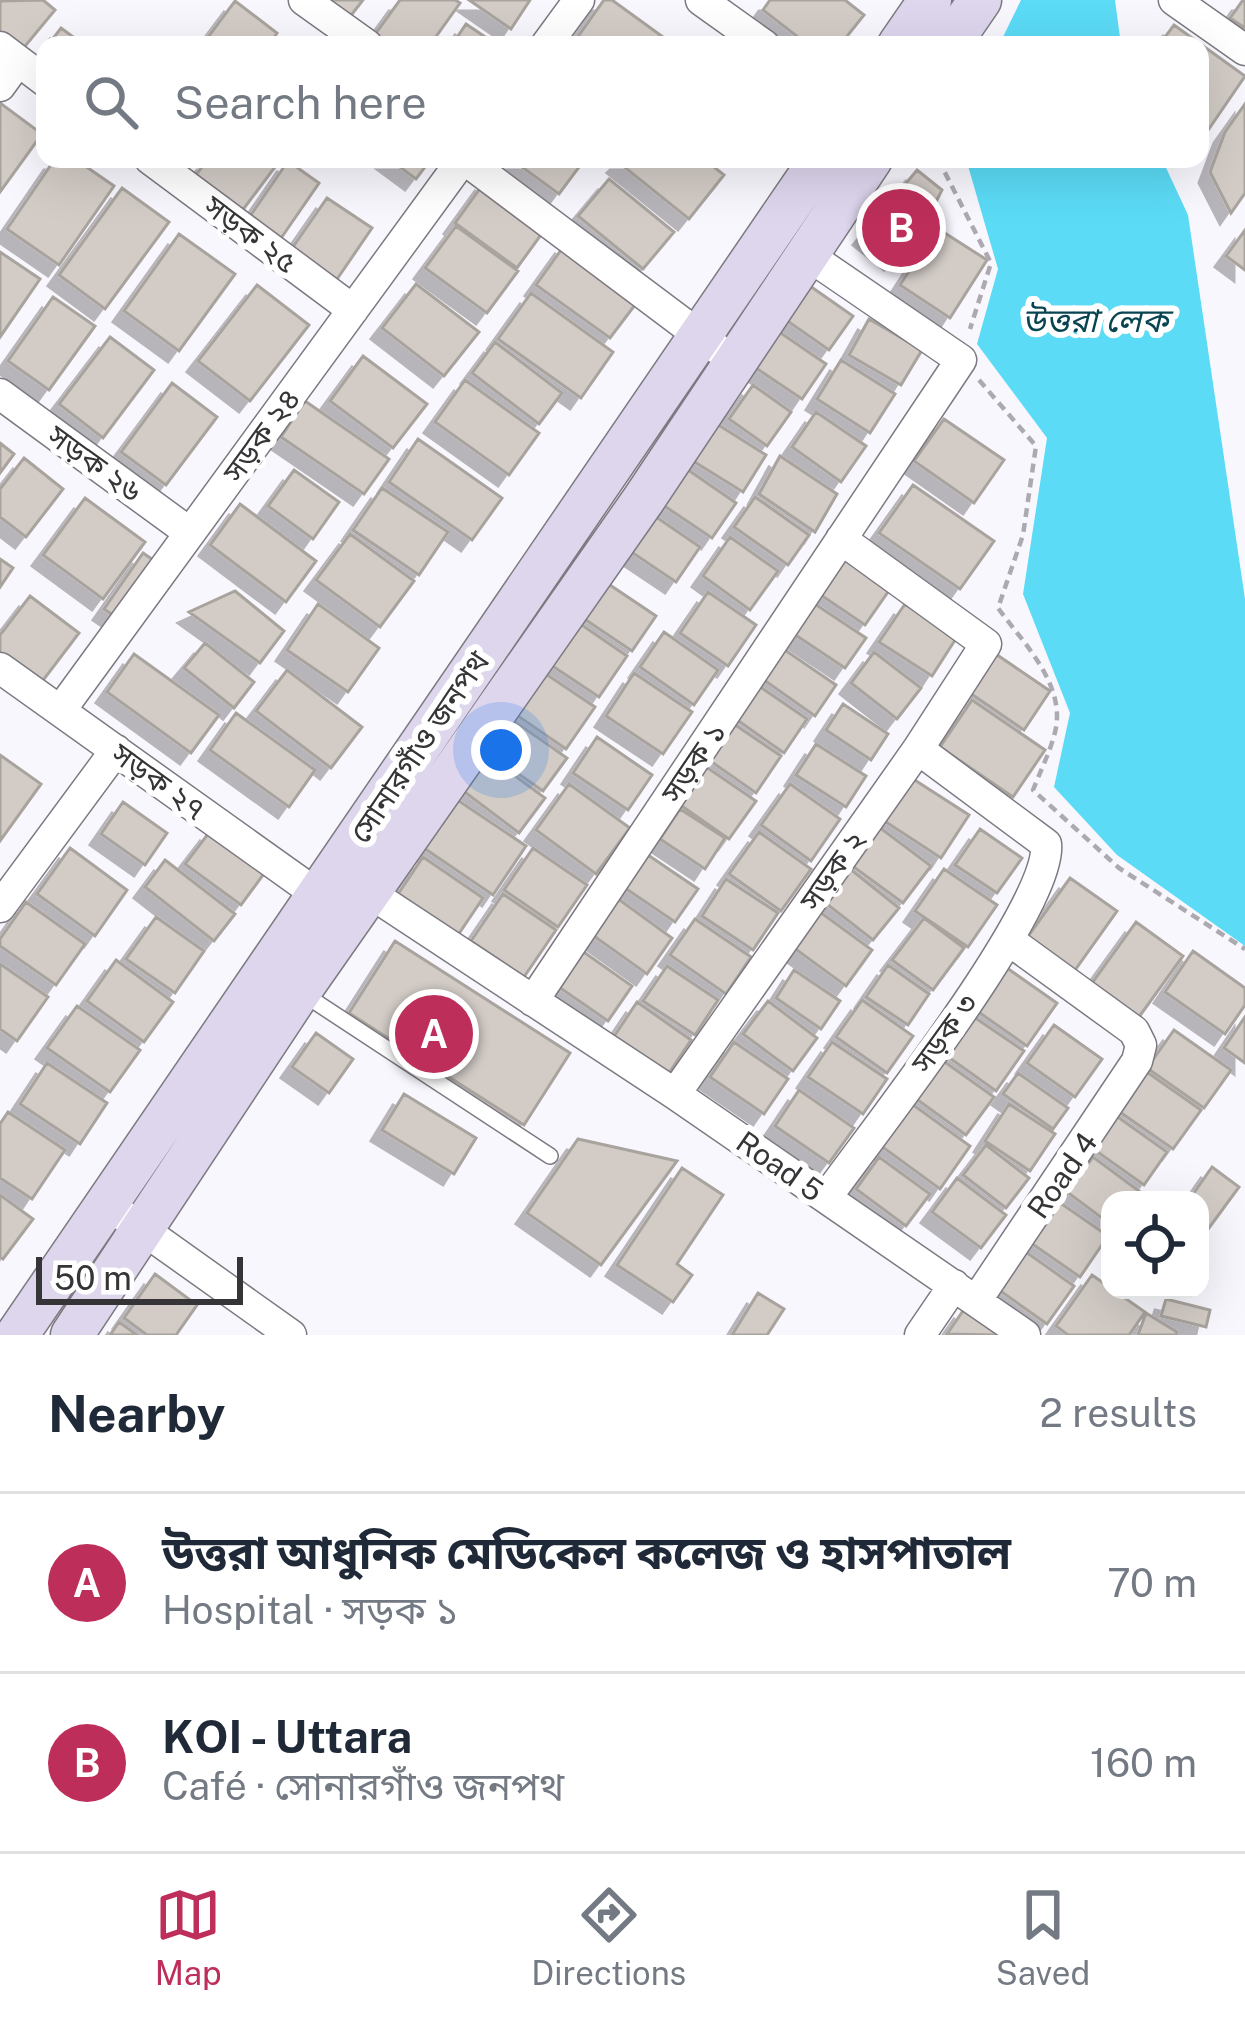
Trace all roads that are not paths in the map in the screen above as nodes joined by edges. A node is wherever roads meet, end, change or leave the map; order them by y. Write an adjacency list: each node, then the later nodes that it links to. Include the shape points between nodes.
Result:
1 (304, 0): 7 (street)
2 (579, 0): 8 (street)
3 (701, 0): 9 (street)
4 (930, 0): 10 (main road)
5 (980, 0): 11 (main road)
6 (1174, 0): 12 (street)
7 (355, 36)
8 (553, 36)
9 (751, 36)
10 (905, 36)
11 (955, 36)
12 (1245, 50)
13 (6, 65): 14 (street)
14 (36, 77)
15 (162, 168): 21 (street, সড়ক ২৫)
16 (456, 168): 21 (street, সড়ক ২৪)
17 (475, 168): 22 (street)
18 (815, 168): 22 (main road, সোনারগাঁও জনপথ)
19 (865, 168): 20 (main road, সোনারগাঁও জনপথ)
20 (806, 254): 23 (main road, সোনারগাঁও জনপথ); 26 (street, সড়ক ১, via 961,360)
21 (352, 310): 25 (street, সড়ক ২৪)
22 (700, 335): 23 (street); 32 (main road, সোনারগাঁও জনপথ)
23 (735, 363): 31 (main road, সোনারগাঁও জনপথ)
24 (0, 394): 25 (street, সড়ক ২৬)
25 (190, 533): 28 (street, সড়ক ২৪)
26 (841, 539): 29 (street, সড়ক ২, via 986,644); 36 (street, সড়ক ১)
27 (0, 668): 28 (street, সড়ক ২৭)
28 (61, 711): 30 (street, সড়ক ২৭)
29 (918, 749): 34 (street, সড়ক ৩, via 1046,844 1048,861); 37 (street, সড়ক ২)
30 (116, 750): 32 (street, সড়ক ২৭); 33 (street)
31 (370, 893): 35 (main road, সোনারগাঁও জনপথ); 36 (street)
32 (318, 895): 40 (main road, সোনারগাঁও জনপথ)
33 (0, 907)
34 (1010, 941): 39 (street, সড়ক ৩); 42 (street, Road 4, via 1141,1045 1118,1092)
35 (299, 992): 38 (lane); 41 (main road, সোনারগাঁও জনপথ)
36 (533, 1001): 37 (street, Road 5)
37 (675, 1094): 39 (street, Road 5)
38 (550, 1156)
39 (826, 1198): 42 (street, Road 5)
40 (107, 1204): 41 (street); 43 (main road, সোনারগাঁও জনপথ)
41 (143, 1228): 44 (main road, সোনারগাঁও জনপথ); 45 (street)
42 (965, 1293): 46 (street, Road 4); 47 (street, Road 5)
43 (17, 1335)
44 (72, 1335)
45 (291, 1335)
46 (920, 1335)
47 (1025, 1335)

